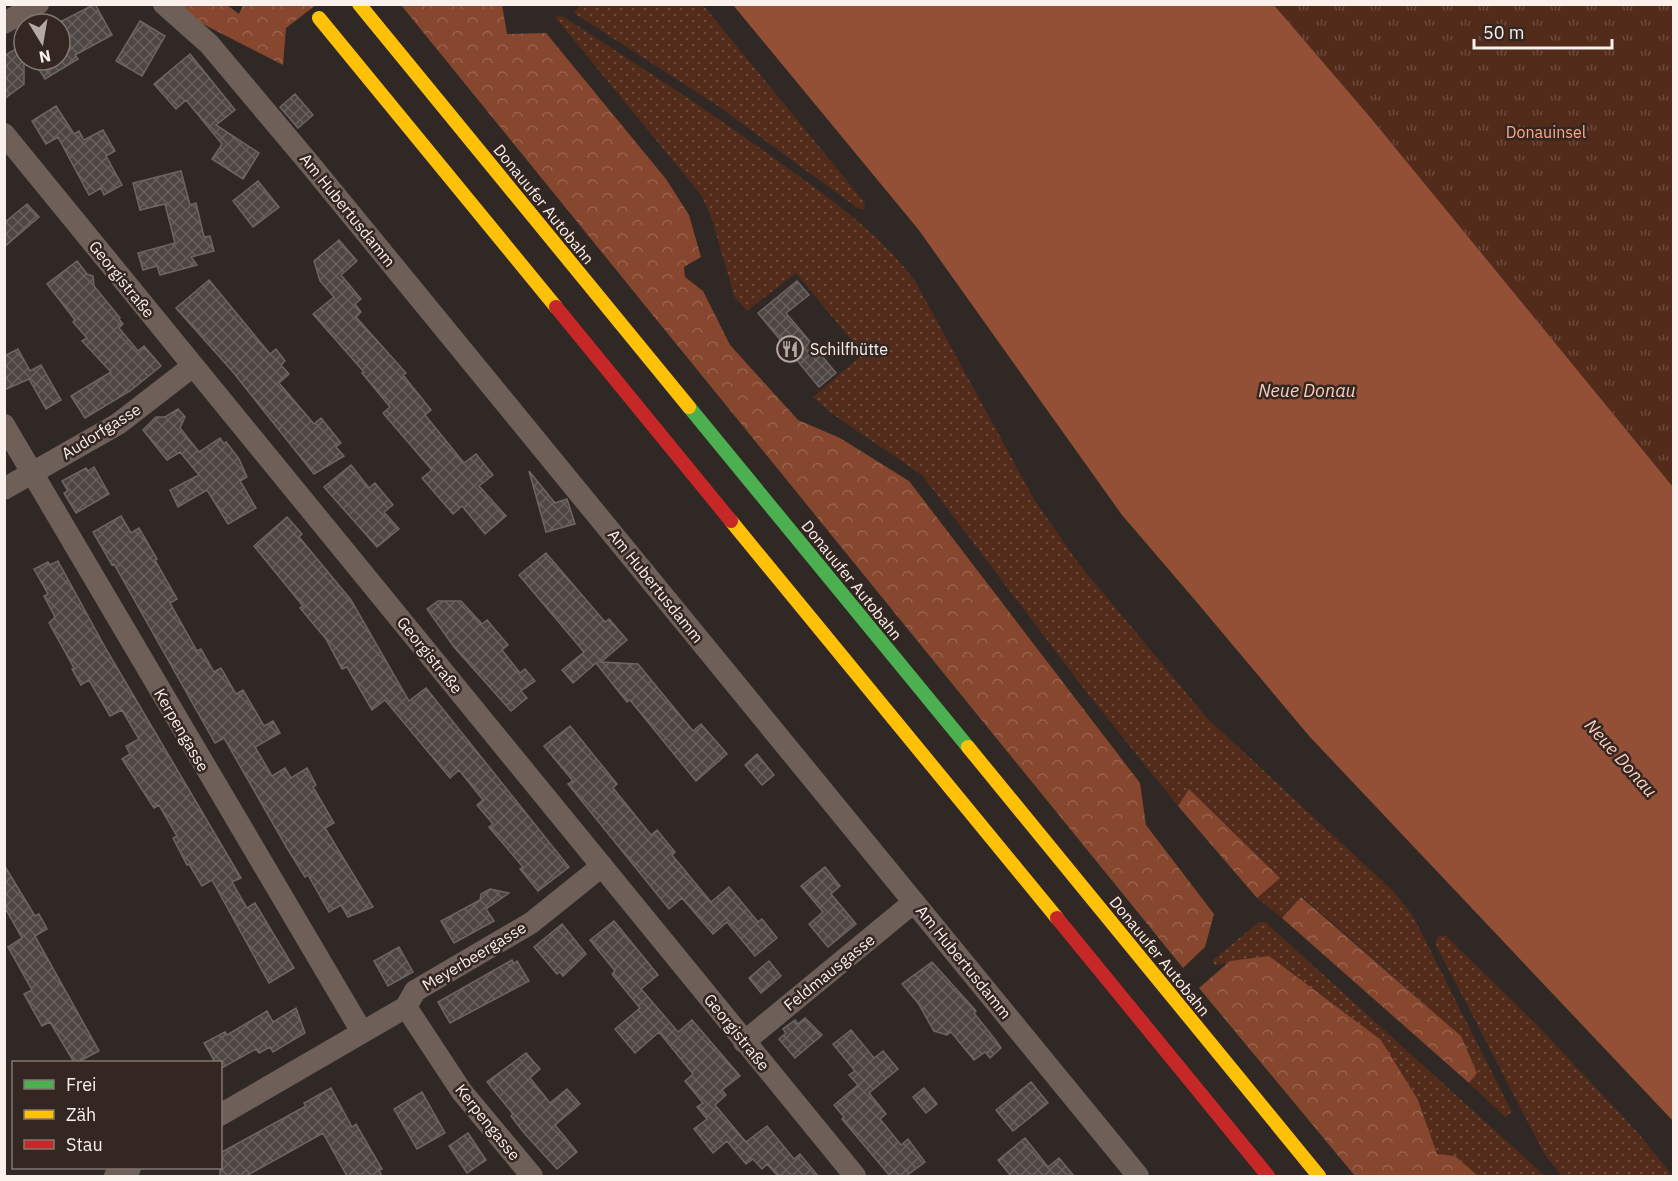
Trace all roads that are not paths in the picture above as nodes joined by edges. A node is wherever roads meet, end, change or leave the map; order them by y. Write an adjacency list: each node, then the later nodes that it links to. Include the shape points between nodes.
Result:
1 (38, 4): 5 (street)
2 (164, 4): 12 (street, Am Hubertusdamm, via 209,44 309,162)
3 (359, 4): 21 (highway, Donauufer Autobahn)
4 (319, 18): 20 (highway)
5 (4, 23)
6 (4, 134): 7 (street, Georgistraße)
7 (194, 366): 9 (street, Audorfgasse, via 118,424); 11 (street, Georgistraße)
8 (4, 425): 9 (street, Kerpengasse)
9 (32, 473): 10 (street, Audorfgasse); 14 (street, Kerpengasse)
10 (4, 489)
11 (602, 866): 13 (street, Meyerbeergasse, via 531,923 415,992); 15 (street, Georgistraße)
12 (914, 902): 15 (street, Feldmausgasse); 19 (street, Am Hubertusdamm)
13 (406, 1007): 14 (street, Meyerbeergasse); 17 (street, Kerpengasse, via 462,1092)
14 (362, 1032): 16 (street, Meyerbeergasse)
15 (744, 1042): 18 (street, Georgistraße)
16 (222, 1114)
17 (532, 1176)
18 (855, 1176)
19 (1138, 1176)
20 (1268, 1176)
21 (1319, 1176)

